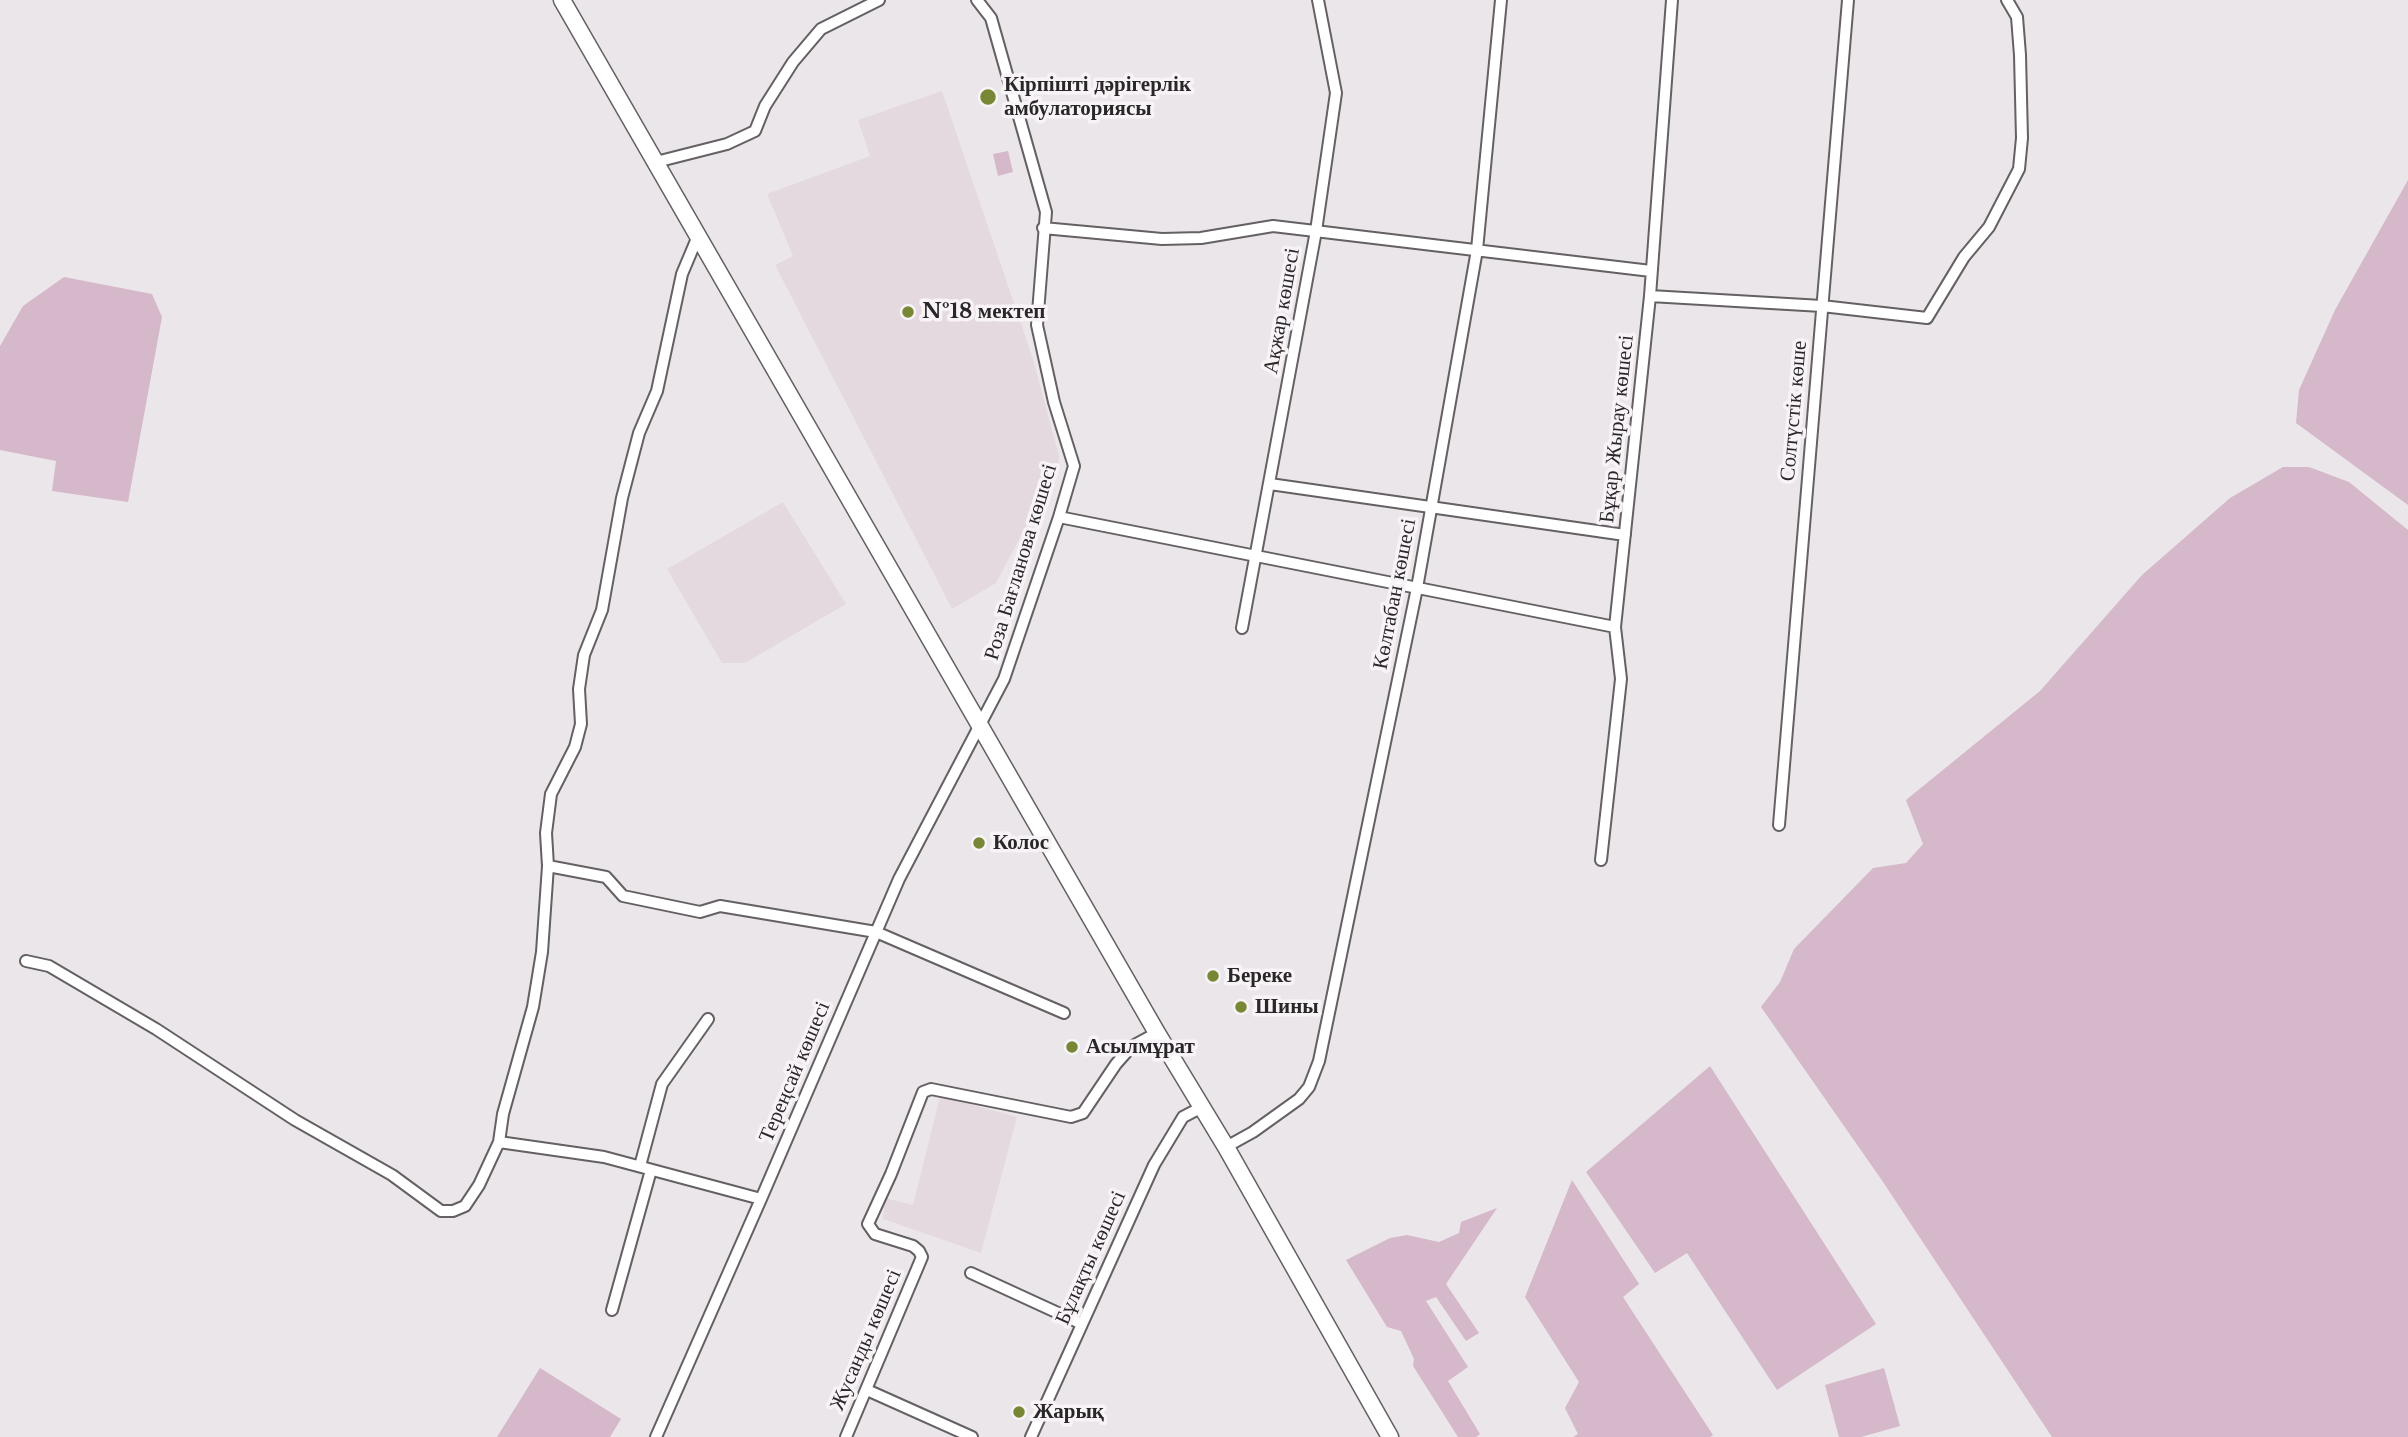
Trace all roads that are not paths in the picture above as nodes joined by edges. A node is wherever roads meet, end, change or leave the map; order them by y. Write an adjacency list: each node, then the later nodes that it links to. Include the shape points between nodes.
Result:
1 (562, 0): 9 (main road)
2 (879, 0): 9 (street, via 821,29 793,62 755,131 727,144)
3 (977, 0): 10 (street, Роза Бағланова көшесі, via 991,18 1046,212)
4 (1318, 0): 11 (street, Ақжар көшесі, via 1336,93)
5 (1501, 0): 13 (street, Көлтабан көшесі)
6 (1672, 0): 14 (street, Бұқар Жырау көшесі)
7 (1848, 0): 16 (street, Солтүстік көше)
8 (2007, 0): 16 (street, via 2017,17 2022,138 2019,169 1989,227 1964,257 1927,318)
9 (656, 162): 12 (main road)
10 (1043, 228): 11 (street, via 1163,239 1273,226); 19 (street, Роза Бағланова көшесі, via 1037,325 1074,466)
11 (1316, 231): 13 (street); 17 (street, Ақжар көшесі)
12 (698, 236): 25 (main road); 28 (street, via 682,274 657,391 639,433 622,498 602,610 584,655 575,747 551,794)
13 (1476, 250): 14 (street); 18 (street, Көлтабан көшесі)
14 (1651, 271): 15 (street, Бұқар Жырау көшесі)
15 (1650, 296): 16 (street); 20 (street, Бұқар Жырау көшесі)
16 (1822, 306): 26 (street, Солтүстік көше)
17 (1270, 484): 18 (street); 21 (street, Ақжар көшесі)
18 (1432, 506): 20 (street); 22 (street, Көлтабан көшесі)
19 (1059, 517): 21 (street); 25 (street, Роза Бағланова көшесі, via 1004,679)
20 (1625, 535): 23 (street, Бұқар Жырау көшесі)
21 (1256, 556): 22 (street); 24 (street, Ақжар көшесі)
22 (1417, 588): 23 (street); 36 (street, Көлтабан көшесі, via 1319,1061 1299,1099)
23 (1615, 627): 27 (street, Бұқар Жырау көшесі, via 1621,679)
24 (1242, 628)
25 (980, 727): 29 (street, Тереңсай көшесі); 33 (main road)
26 (1779, 825)
27 (1601, 860)
28 (548, 866): 29 (street, via 606,877 623,896 674,907 700,912 720,906); 35 (street, via 533,1007)
29 (876, 932): 31 (street); 38 (street, Тереңсай көшесі)
30 (26, 961): 35 (street, via 49,966 156,1029 295,1120 392,1175 441,1211 465,1206)
31 (1064, 1013)
32 (708, 1019): 37 (street, via 662,1084)
33 (1157, 1033): 34 (main road); 42 (street, Жусанды көшесі, via 1132,1047 1083,1113 1071,1117 923,1092 868,1224 875,1234 913,1246 922,1257)
34 (1202, 1107): 36 (main road); 41 (street, Бұлақты көшесі, via 1184,1117 1154,1165)
35 (499, 1142): 37 (street, via 604,1157)
36 (1226, 1147): 47 (main road)
37 (645, 1168): 38 (street); 40 (street)
38 (761, 1199): 43 (street, Тереңсай көшесі)
39 (971, 1273): 41 (street)
40 (612, 1310)
41 (1082, 1324): 46 (street, Бұлақты көшесі)
42 (867, 1390): 44 (street, Жусанды көшесі); 45 (street)
43 (656, 1437)
44 (846, 1437)
45 (972, 1437)
46 (1031, 1437)
47 (1390, 1437)

